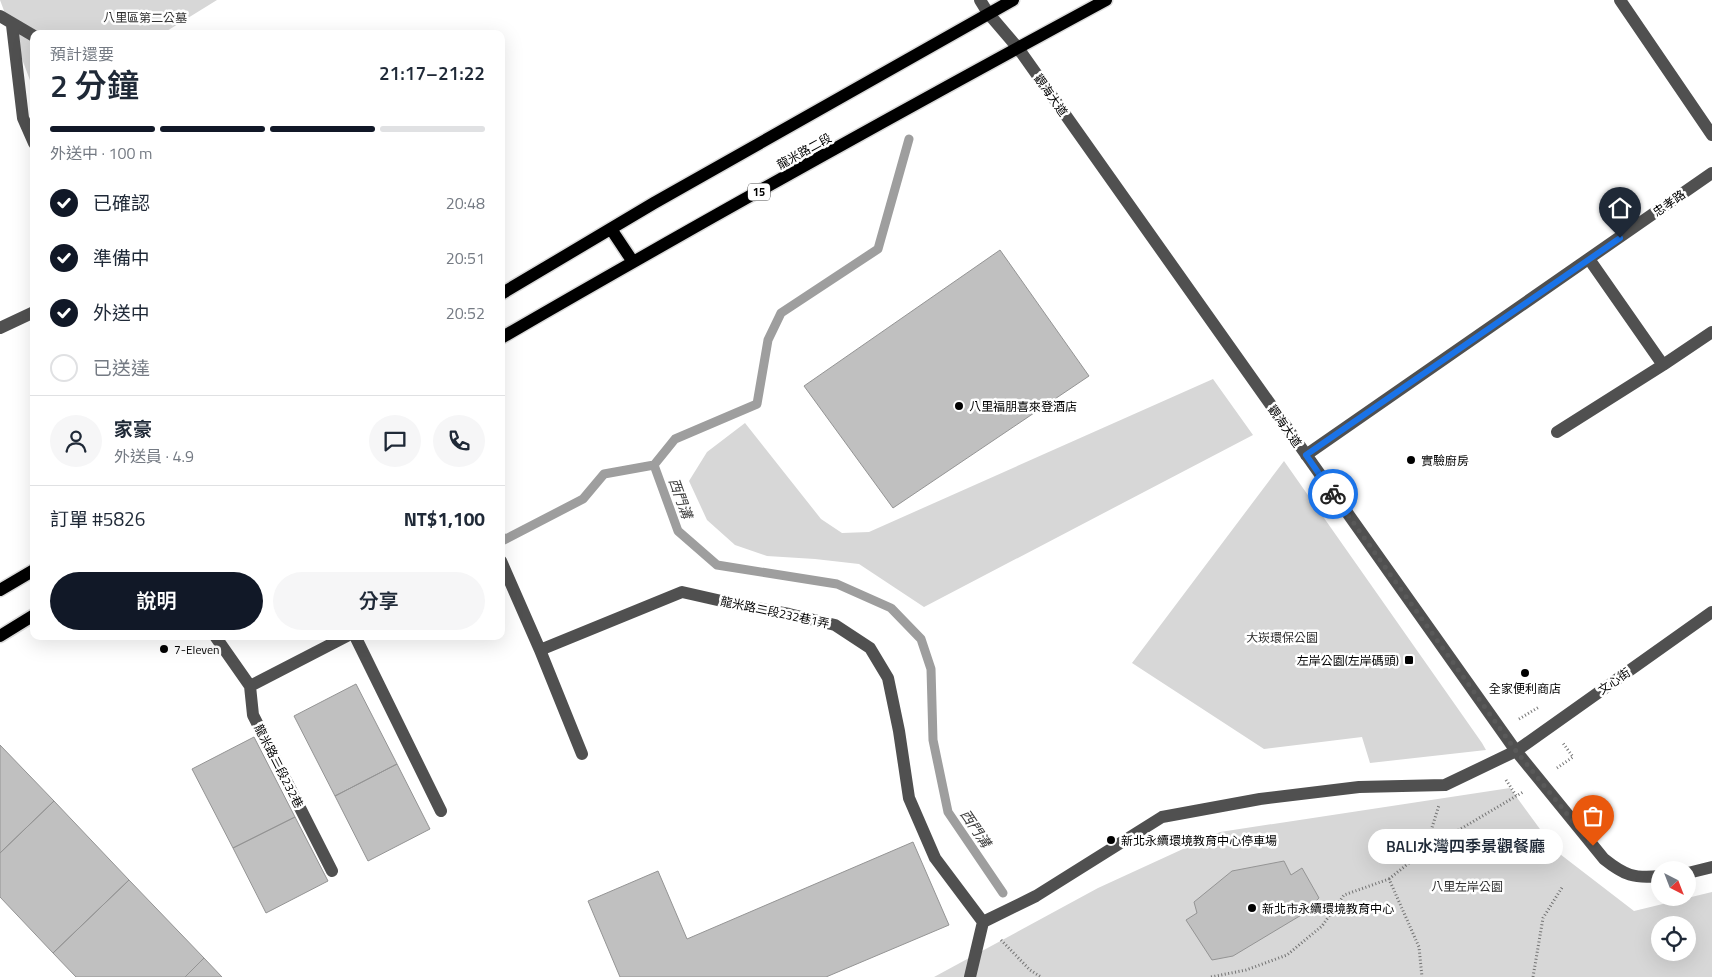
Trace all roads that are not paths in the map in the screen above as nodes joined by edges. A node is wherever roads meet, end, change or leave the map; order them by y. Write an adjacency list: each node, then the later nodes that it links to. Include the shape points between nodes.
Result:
1 (980, 0): 5 (street, 觀海大道)
2 (1012, 0): 5 (main road)
3 (1106, 0): 9 (main road, 15)
4 (1620, 0): 11 (street)
5 (988, 13): 9 (street, 觀海大道); 13 (main road)
6 (0, 16): 7 (street)
7 (12, 24): 8 (street); 10 (street, via 23,118)
8 (30, 34)
9 (1018, 48): 15 (main road, 龍米路二段 / 15); 23 (street, 觀海大道)
10 (30, 134)
11 (1712, 135)
12 (1712, 173): 14 (street, 忠孝路)
13 (611, 229): 15 (main road); 16 (main road)
14 (1589, 259): 21 (street); 23 (street, 忠孝路)
15 (633, 262): 20 (main road, 龍米路二段 / 15)
16 (505, 292)
17 (30, 314): 18 (street)
18 (0, 328)
19 (1712, 332): 21 (street)
20 (505, 336)
21 (1663, 365): 22 (street)
22 (1558, 432)
23 (1306, 455): 35 (street, 觀海大道)
24 (505, 569): 33 (street)
25 (30, 572): 26 (main road)
26 (0, 590)
27 (1712, 612): 35 (street, 文心街)
28 (30, 617): 29 (main road)
29 (0, 636)
30 (218, 640): 34 (street, 龍米路二段232巷)
31 (339, 640): 34 (street)
32 (357, 640): 37 (street)
33 (540, 650): 36 (street); 42 (street, 龍米路二段232巷1弄, via 682,592 835,625 870,648 888,678 909,798 935,858)
34 (250, 686): 39 (street, 龍米路二段232巷, via 253,715)
35 (1516, 751): 41 (street, 觀海大道, via 1604,859 1619,871); 42 (street, 文心街, via 1445,785 1359,787 1260,799 1162,816 1036,896)
36 (582, 754)
37 (441, 811)
38 (1712, 867): 40 (street)
39 (332, 871)
40 (1696, 871)
41 (1651, 877)
42 (983, 922): 43 (street)
43 (970, 977)

